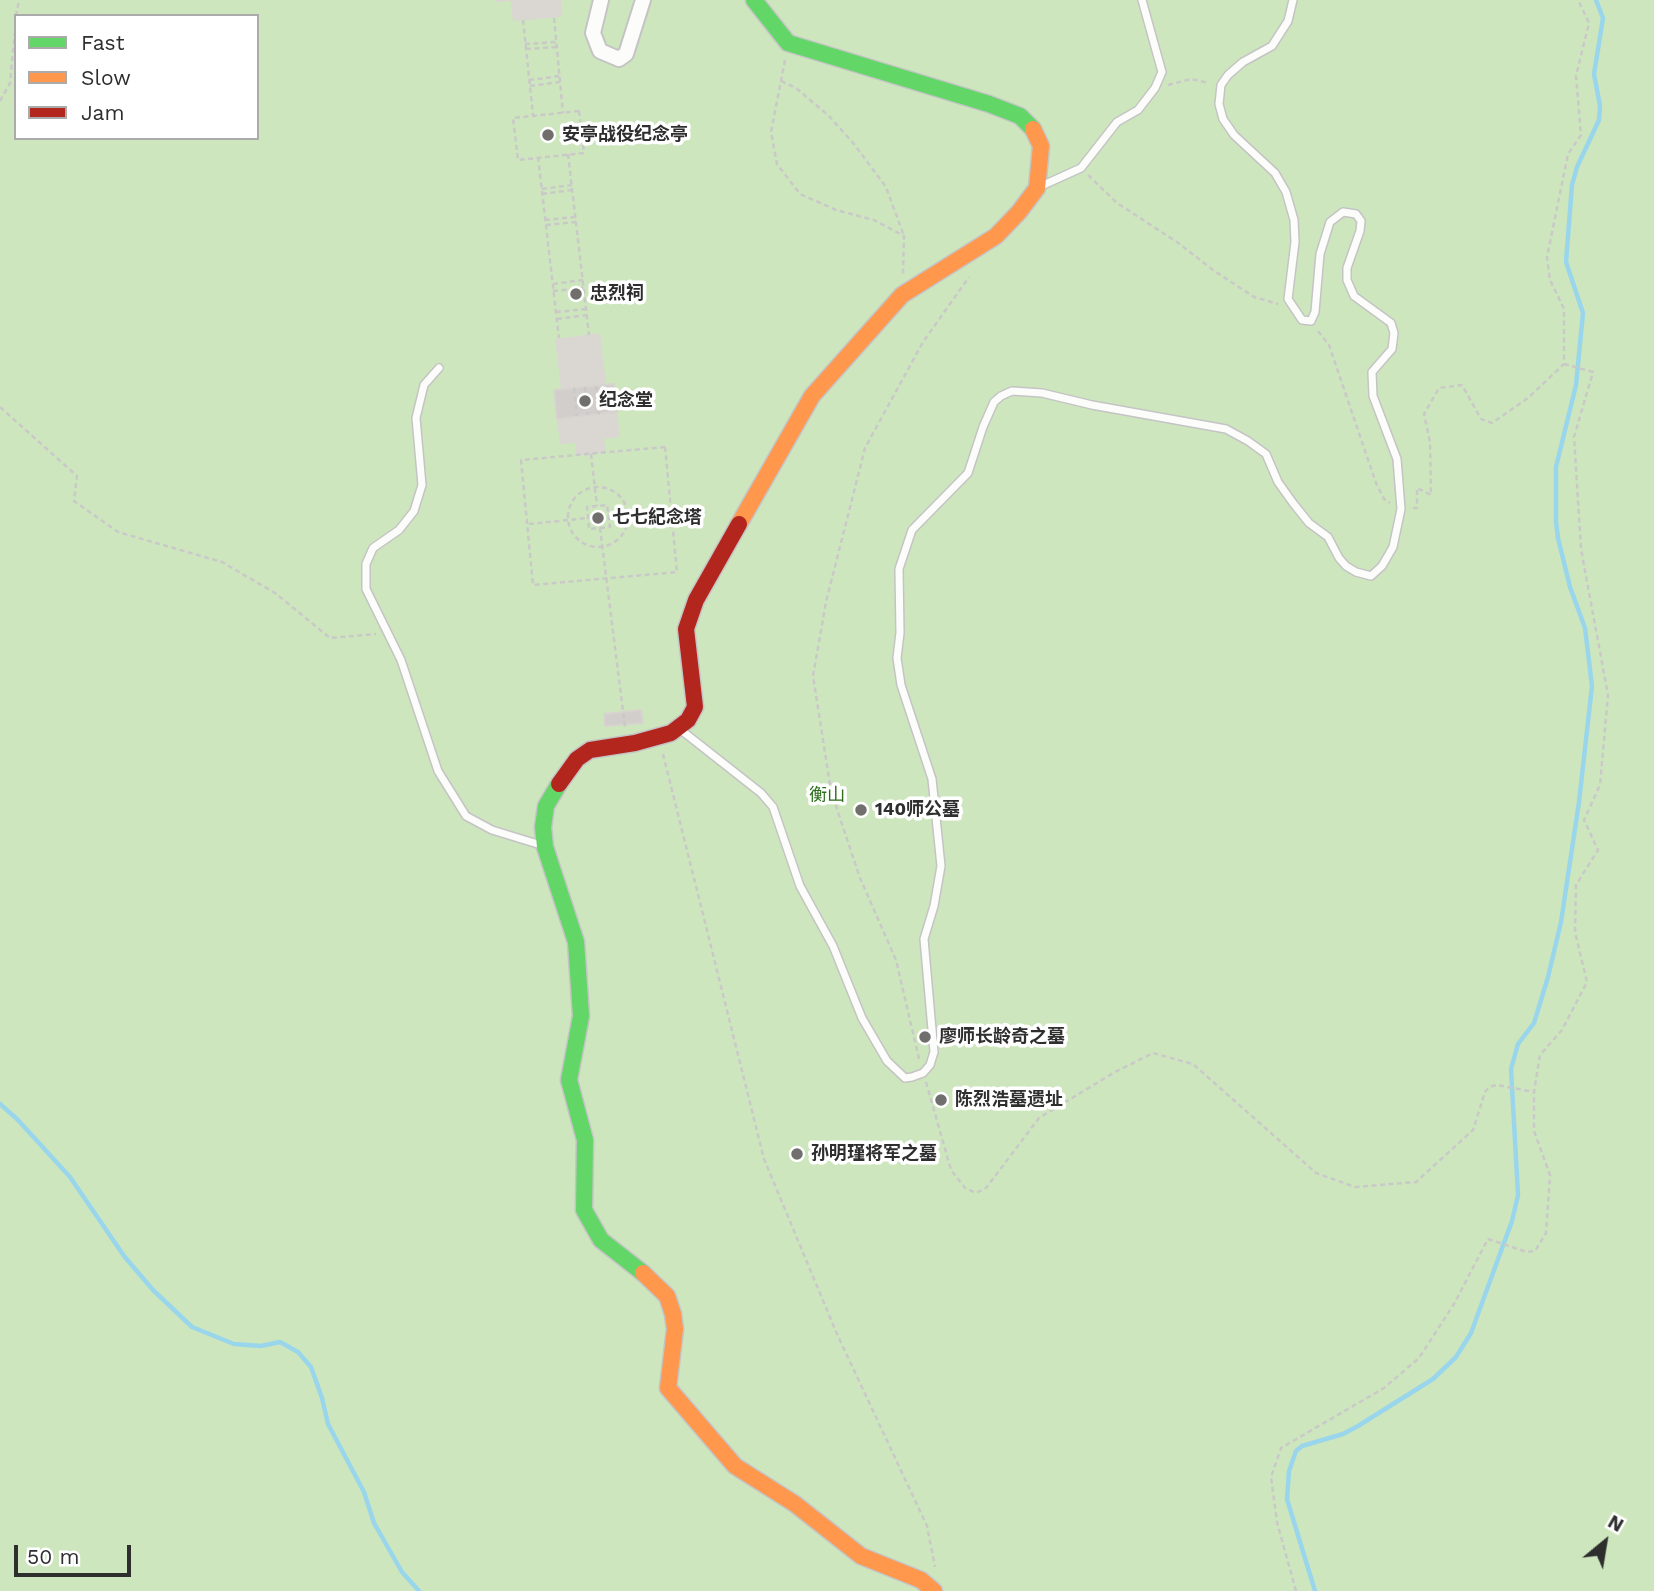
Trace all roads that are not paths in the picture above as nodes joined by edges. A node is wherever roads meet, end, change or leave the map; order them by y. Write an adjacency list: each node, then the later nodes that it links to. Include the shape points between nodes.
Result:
1 (601, 0): 2 (street, via 593,33 600,51 619,59 626,54)
2 (643, 0)
3 (754, 0): 6 (street, via 788,43 1020,116 1041,146)
4 (1142, 0): 6 (lane, via 1162,72 1154,88 1138,110 1117,122 1081,168)
5 (1293, 0): 8 (lane, via 1288,21 1272,46 1228,75 1221,85 1219,104 1234,135 1275,173 1286,192 1295,242 1288,299 1302,320 1311,321 1315,312 1320,254 1330,222 1343,212 1356,214 1361,221 1347,280 1354,296 1391,323 1394,333 1391,349 1372,372 1373,396 1397,459 1401,509 1393,547 1382,566 1371,576 1356,572 1339,558 1328,537 1309,523 1278,482 1266,454 1226,429 1042,393 1012,391 994,402 968,473 912,530 899,569 897,657 901,685 932,779 941,866 924,939 934,1052 923,1073 905,1078 887,1061 862,1018 800,886 773,807)
6 (1037, 188): 8 (street, via 996,236 902,295 812,396 696,600 686,629 695,707)
7 (439, 368): 9 (lane, via 424,385 416,418 422,485 414,511 399,530 373,548 366,564 366,589 414,696 438,771 466,817)
8 (678, 728): 9 (street, via 590,750 577,759 546,806)
9 (545, 847): 10 (street, via 576,942 581,1016 569,1080 585,1140 584,1210 601,1240 667,1296 675,1329 668,1388 735,1466 795,1504 861,1556)
10 (936, 1584)

